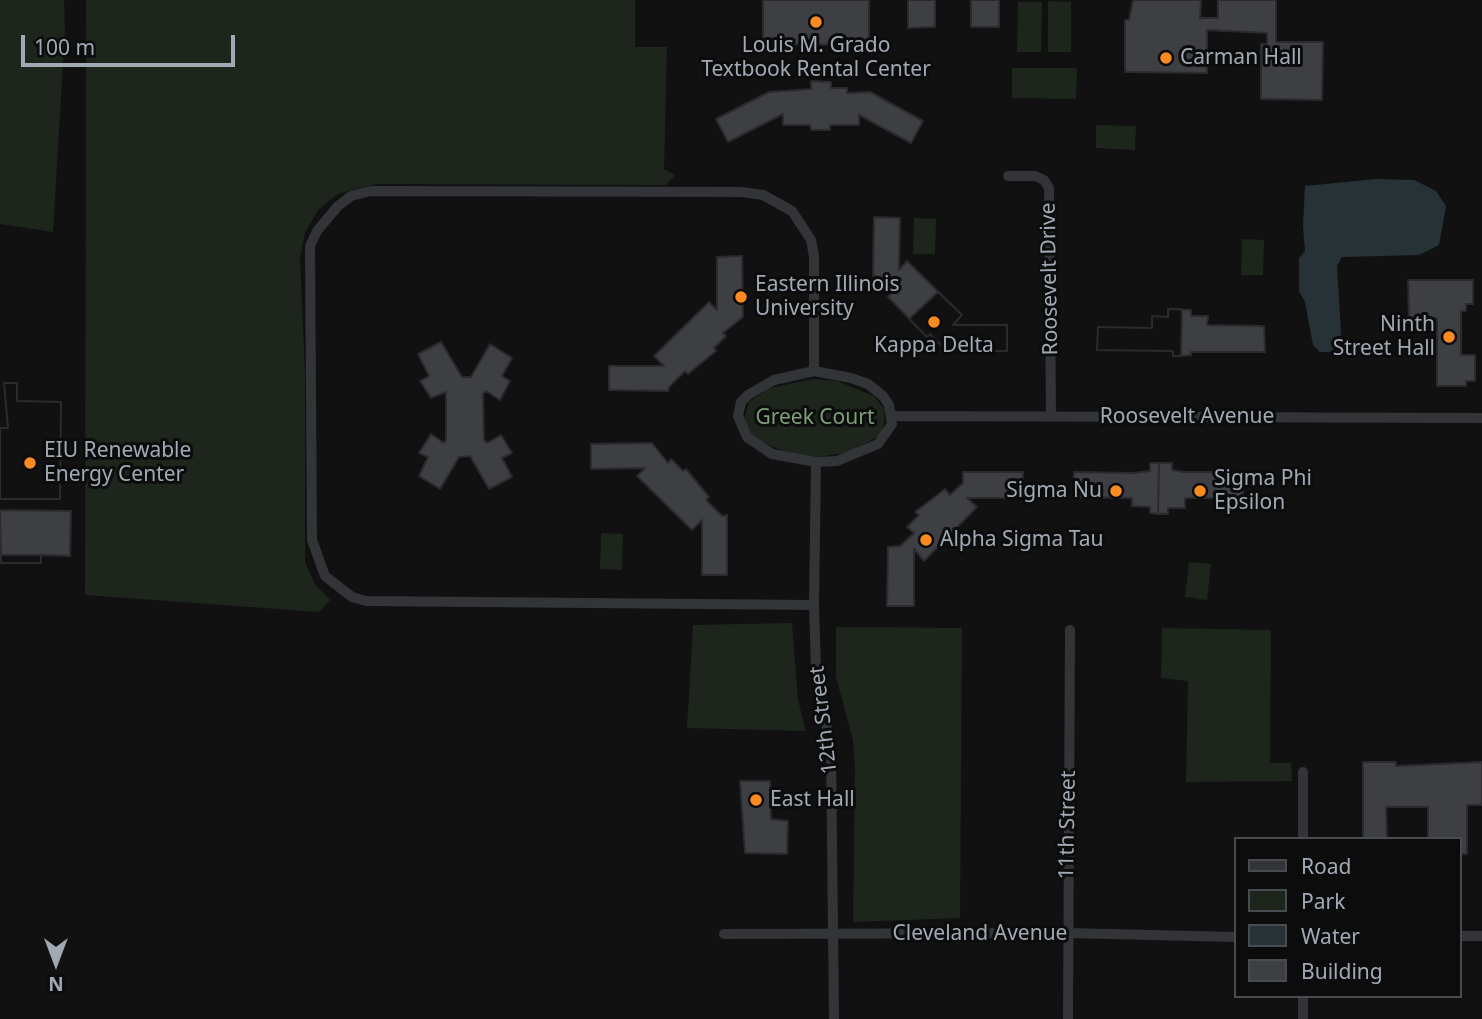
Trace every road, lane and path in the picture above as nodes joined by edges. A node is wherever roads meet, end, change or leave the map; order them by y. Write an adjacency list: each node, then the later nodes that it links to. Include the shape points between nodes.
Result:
1 (1008, 176): 4 (street, Roosevelt Drive, via 1035,176 1049,188)
2 (814, 371): 3 (street, via 868,384 883,396); 6 (street, via 761,386 741,402 738,416 740,428 759,447); 7 (street, via 811,240 792,211 762,195 371,191 351,196 338,206 310,246 312,540 325,576 352,597 366,601)
3 (892, 416): 4 (street, Roosevelt Avenue); 6 (street, via 888,434 878,444 837,461)
4 (1051, 417): 5 (street, Roosevelt Avenue)
5 (1482, 418)
6 (816, 462): 7 (street, 12th Street)
7 (814, 605): 13 (street, 12th Street, via 816,669 831,750)
8 (1070, 630): 11 (street, 11th Street)
9 (1303, 772): 10 (street)
10 (1303, 837)
11 (1067, 933): 13 (street, Cleveland Avenue); 16 (street, Cleveland Avenue); 19 (street, 11th Street)
12 (724, 934): 13 (street, Cleveland Avenue)
13 (835, 935): 18 (street, 12th Street)
14 (1461, 936): 15 (street)
15 (1482, 936)
16 (1234, 937)
17 (1303, 998): 20 (street)
18 (834, 1019)
19 (1068, 1019)
20 (1303, 1019)

